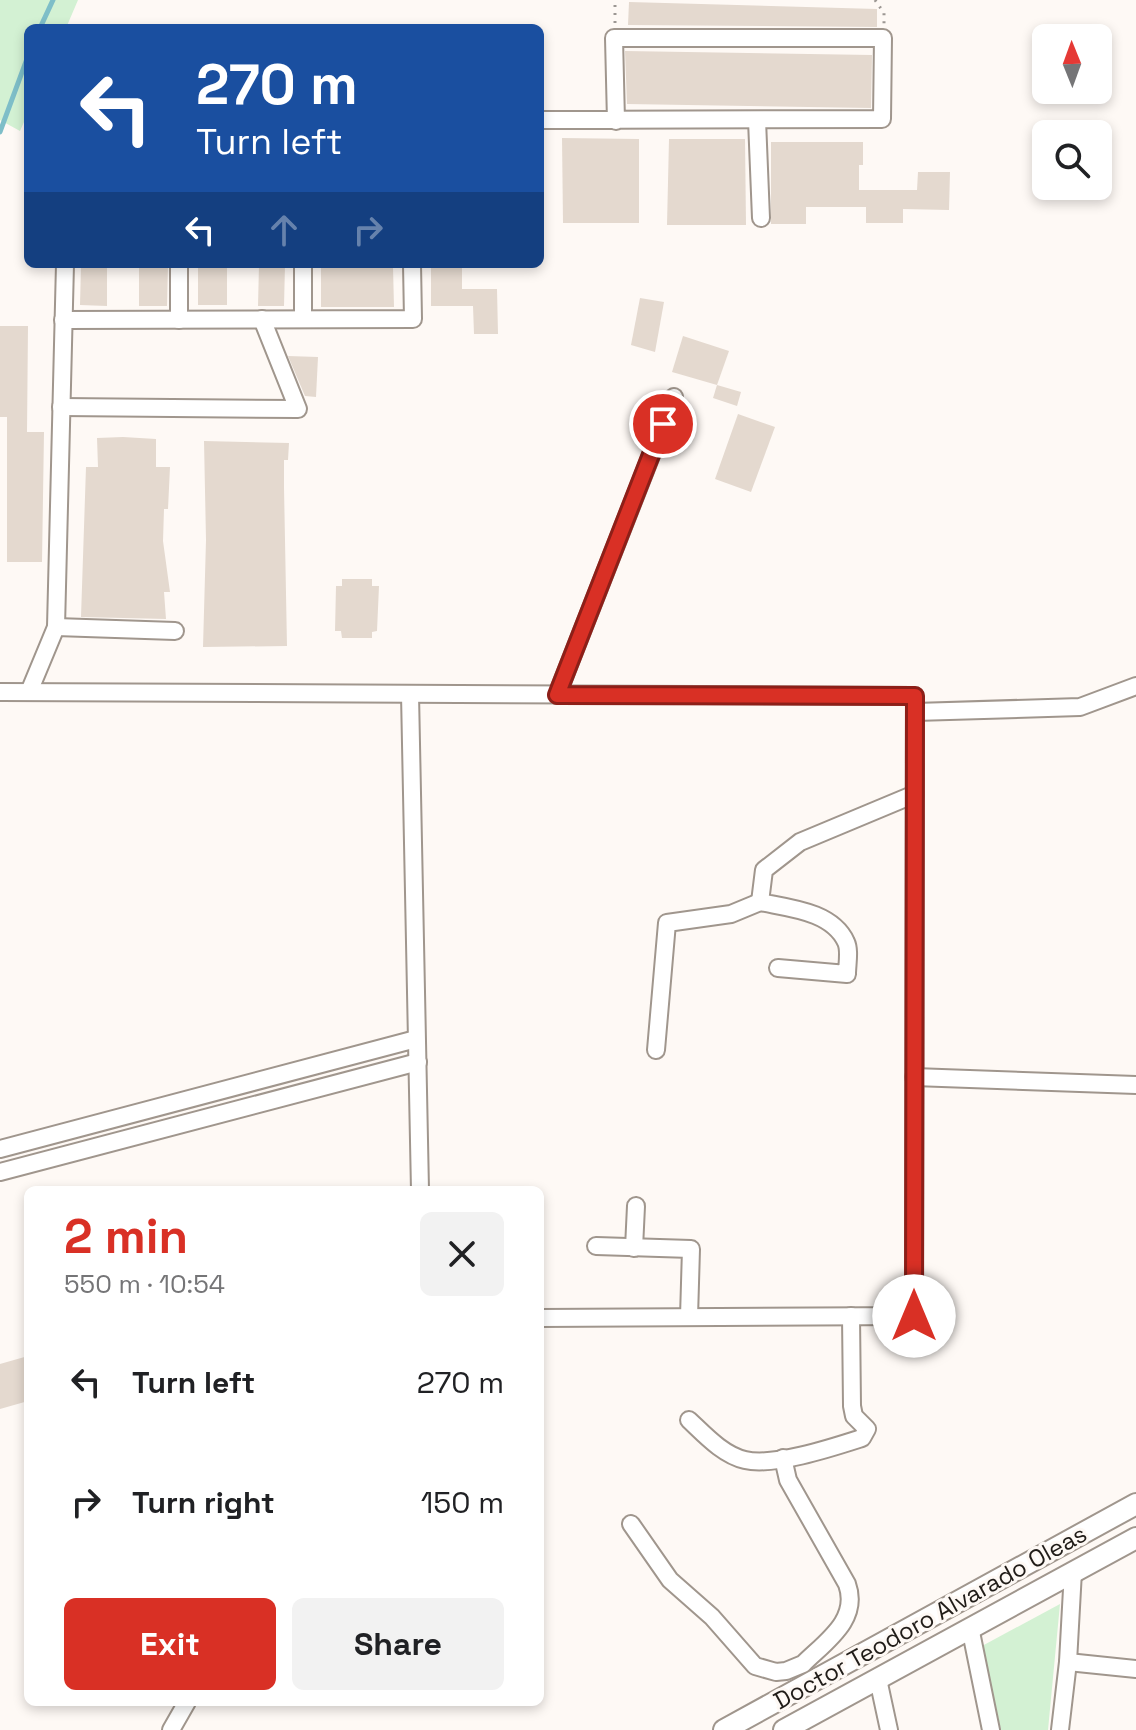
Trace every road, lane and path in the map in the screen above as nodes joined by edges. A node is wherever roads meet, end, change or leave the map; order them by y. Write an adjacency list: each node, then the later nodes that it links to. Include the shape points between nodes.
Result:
1 (615, 0): 3 (path)
2 (875, 0): 4 (path, via 884,13)
3 (614, 38): 4 (street); 7 (street)
4 (883, 38): 6 (street, via 882,119)
5 (544, 120): 7 (street)
6 (757, 120): 7 (street); 8 (street)
7 (616, 121)
8 (761, 218)
9 (65, 268): 15 (street)
10 (179, 268): 16 (street)
11 (303, 268): 14 (street)
12 (412, 268): 14 (street, via 413,319)
13 (262, 319): 14 (street); 16 (street); 18 (street, via 298,409)
14 (303, 319)
15 (63, 320): 16 (street); 18 (street)
16 (179, 320)
17 (674, 397): 25 (street)
18 (61, 407): 19 (street)
19 (56, 627): 20 (street); 23 (street)
20 (175, 631)
21 (1136, 686): 26 (street, via 1080,707)
22 (0, 692): 23 (street)
23 (29, 692): 24 (street)
24 (410, 694): 25 (street); 30 (street)
25 (557, 695): 26 (street, via 915,696)
26 (915, 712): 27 (street)
27 (915, 794): 28 (street, via 800,842 764,870); 33 (street)
28 (760, 902): 29 (street, via 815,914 847,943 847,974); 31 (street, via 731,914 667,923)
29 (778, 968)
30 (416, 1039): 32 (street); 35 (street)
31 (656, 1050)
32 (418, 1062): 36 (street); 37 (street)
33 (914, 1077): 34 (street); 41 (street, via 914,1316)
34 (1136, 1085)
35 (0, 1149)
36 (0, 1172)
37 (420, 1186)
38 (636, 1206): 40 (street)
39 (596, 1246): 40 (street)
40 (634, 1248): 42 (street, via 691,1249)
41 (851, 1316): 42 (street); 45 (street, via 852,1406 866,1433 822,1451)
42 (689, 1317): 43 (street)
43 (544, 1318)
44 (689, 1420): 45 (street, via 712,1442 745,1460)
45 (783, 1458): 47 (street, via 788,1480 851,1599 846,1620 795,1669 776,1672 755,1666 670,1580)
46 (1136, 1504): 57 (main road, Doctor Teodoro Alvarado Oleas)
47 (631, 1524)
48 (1136, 1538): 49 (main road, Doctor Teodoro Alvarado Oleas)
49 (1073, 1571): 50 (main road, Doctor Teodoro Alvarado Oleas); 51 (street)
50 (970, 1627): 53 (main road, Doctor Teodoro Alvarado Oleas); 59 (street)
51 (1068, 1662): 52 (street); 60 (street)
52 (1136, 1669)
53 (878, 1679): 55 (main road, Doctor Teodoro Alvarado Oleas); 58 (street)
54 (185, 1706): 56 (street)
55 (793, 1728)
56 (171, 1730)
57 (724, 1730)
58 (889, 1730)
59 (991, 1730)
60 (1065, 1730)

